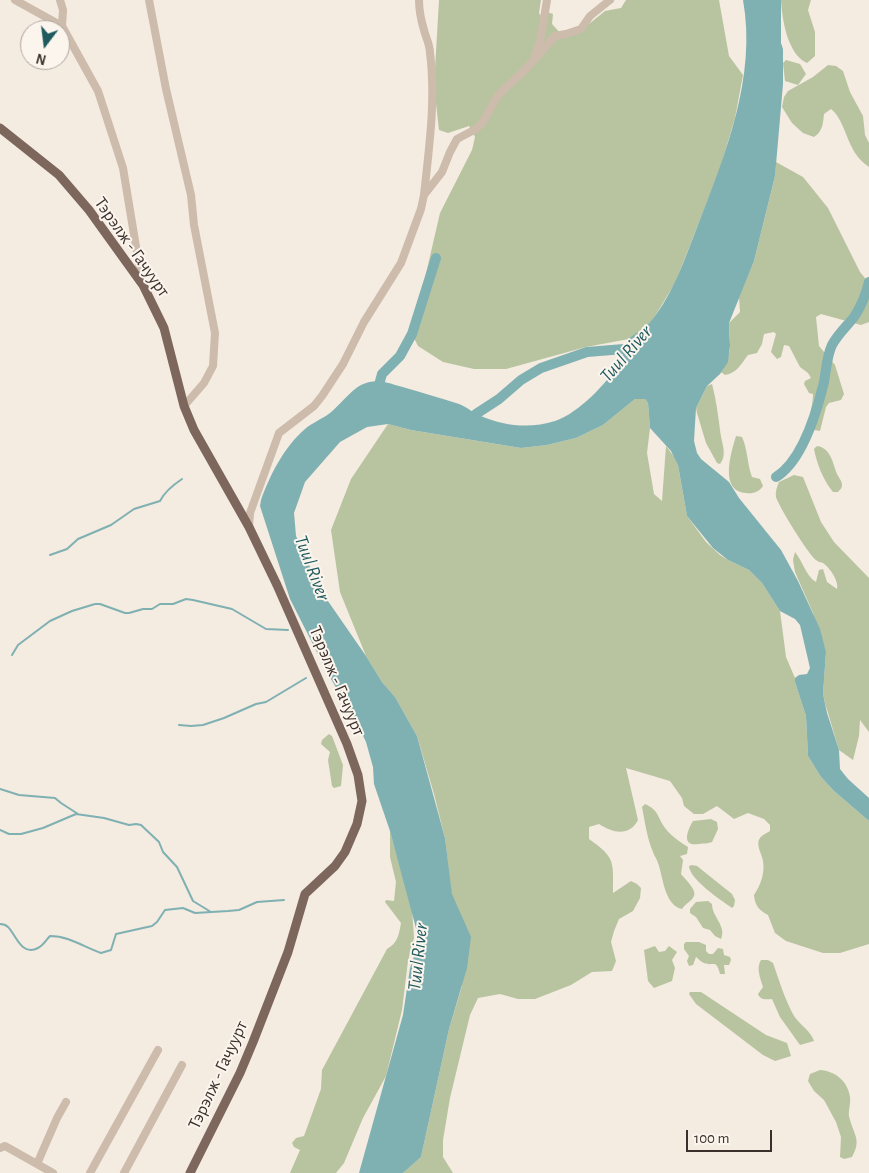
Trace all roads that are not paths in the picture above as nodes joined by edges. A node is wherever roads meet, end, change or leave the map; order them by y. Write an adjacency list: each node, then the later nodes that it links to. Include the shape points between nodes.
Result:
1 (15, 0): 7 (street)
2 (60, 0): 8 (street)
3 (149, 0): 14 (street, via 191,195 215,333 213,366 204,383)
4 (419, 0): 12 (street, via 432,72)
5 (547, 0): 10 (street, via 540,42)
6 (610, 0): 10 (street, via 581,28 555,36)
7 (51, 20)
8 (62, 20)
9 (70, 40): 13 (street, via 98,91 123,168)
10 (533, 60): 12 (street, via 498,95 483,122 457,139 442,172)
11 (0, 128): 13 (main road, Тэрэлж - Гачуурт, via 59,176)
12 (424, 195): 15 (street, via 401,263 364,322 343,364 314,406 279,433 250,513)
13 (143, 285): 14 (main road, Тэрэлж - Гачуурт, via 164,328)
14 (184, 406): 15 (main road, Тэрэлж - Гачуурт, via 194,430)
15 (249, 527): 24 (main road, Тэрэлж - Гачуурт, via 347,744 358,775 362,801 357,824 345,852 305,894 288,952 247,1057)
16 (158, 1050): 22 (street)
17 (182, 1065): 23 (street)
18 (66, 1102): 20 (street)
19 (0, 1148): 20 (street, via 5,1146)
20 (37, 1164): 21 (street)
21 (53, 1173)
22 (90, 1173)
23 (124, 1173)
24 (190, 1173)

